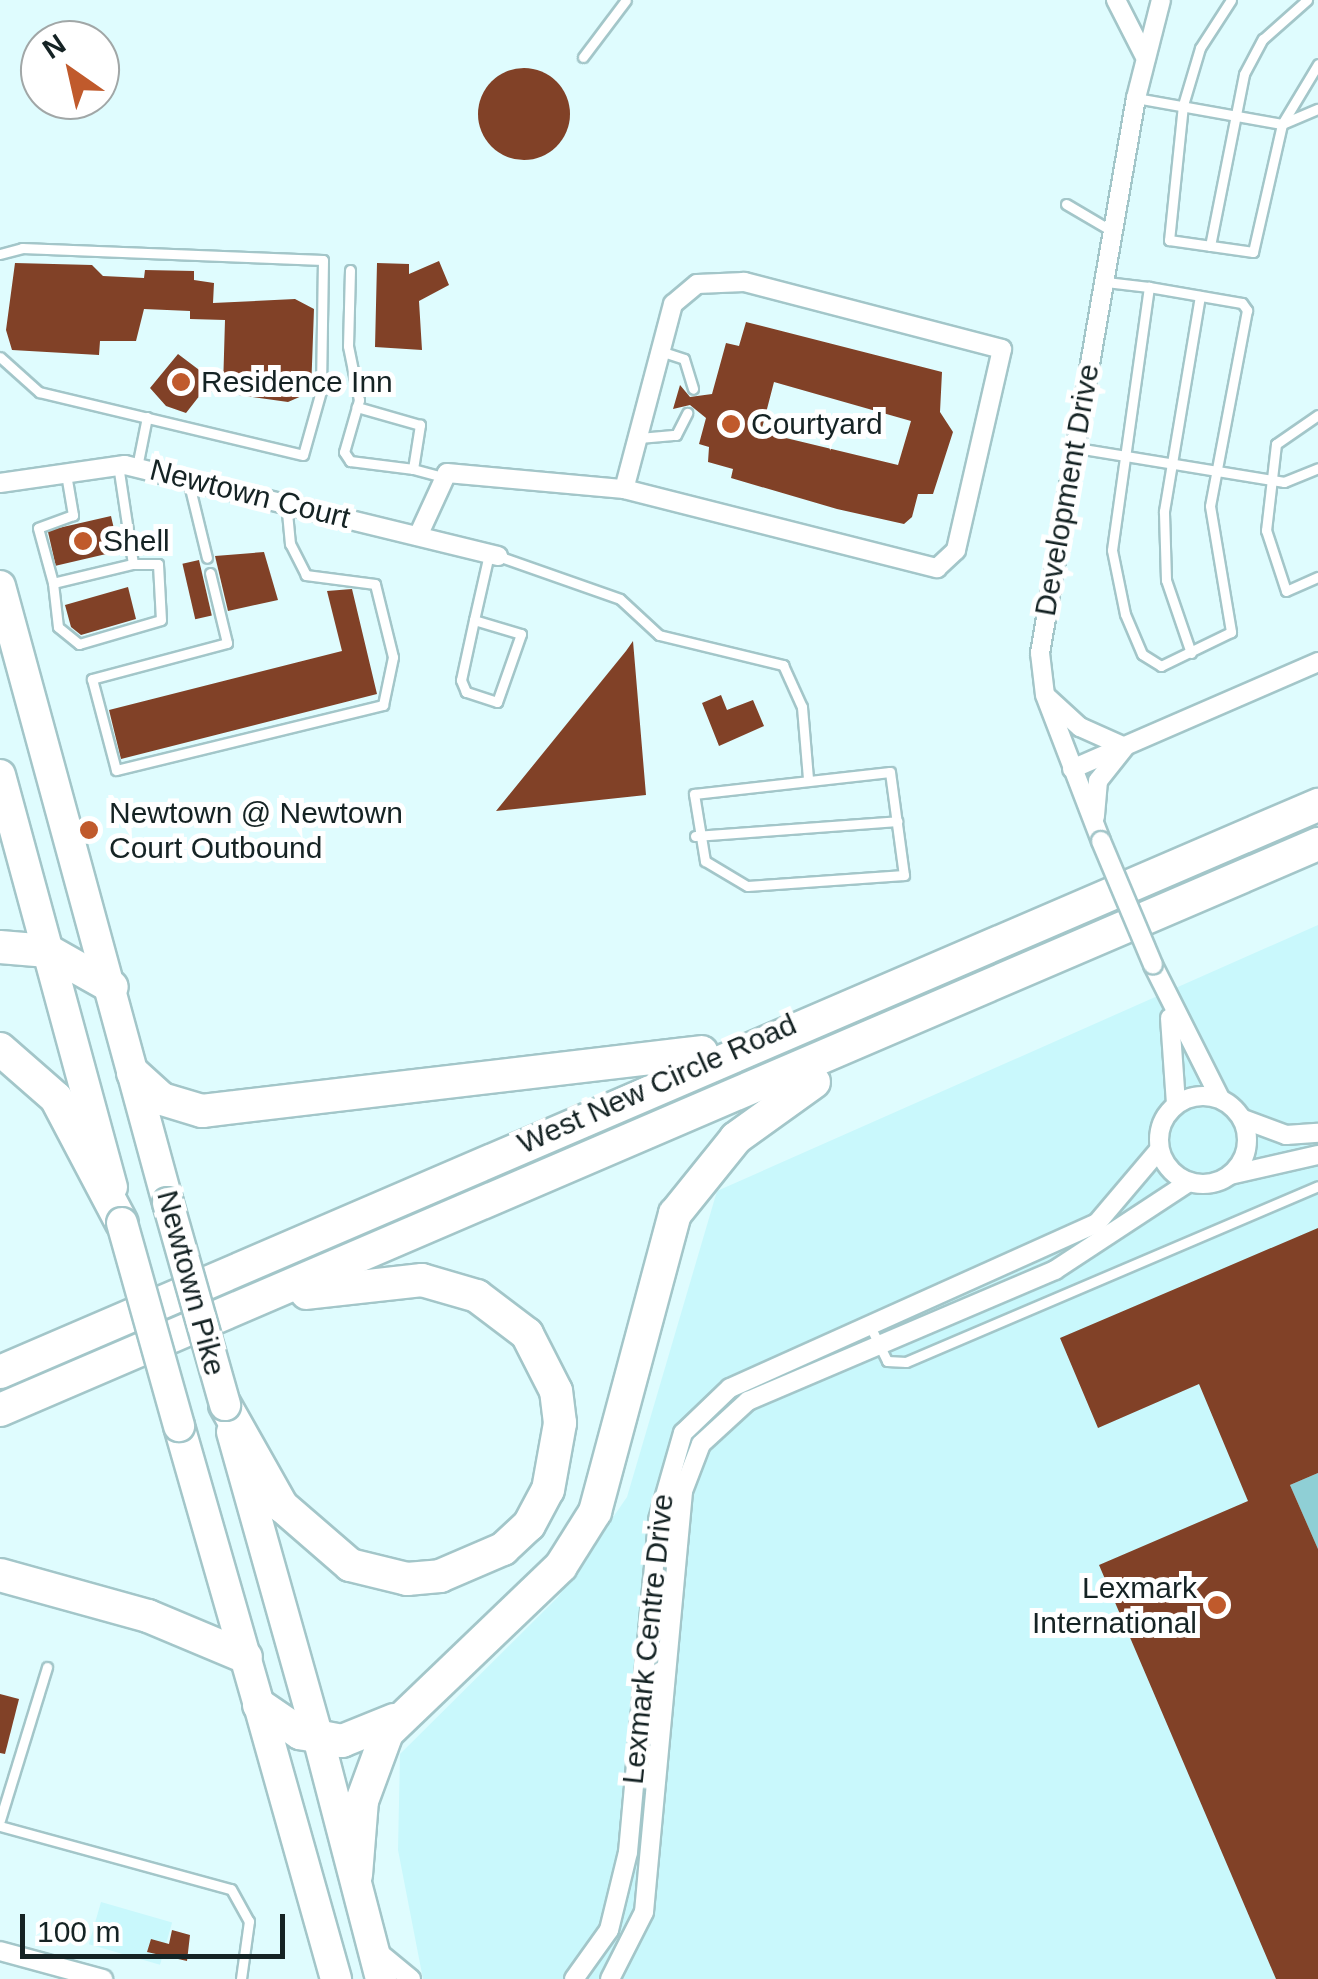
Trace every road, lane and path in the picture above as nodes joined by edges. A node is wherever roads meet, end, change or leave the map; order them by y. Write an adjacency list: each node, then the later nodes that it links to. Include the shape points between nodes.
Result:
1 (626, 0): 7 (lane)
2 (1116, 0): 6 (street)
3 (1161, 0): 6 (street, Development Drive)
4 (1231, 0): 10 (lane, via 1200,48)
5 (1308, 0): 12 (lane, via 1263,39)
6 (1144, 55): 9 (street, Development Drive)
7 (583, 58)
8 (1318, 64): 13 (lane)
9 (1136, 98): 10 (lane); 15 (street, Development Drive)
10 (1183, 104): 12 (lane); 16 (lane, via 1163,231)
11 (1318, 109): 13 (lane)
12 (1233, 114): 13 (lane); 16 (lane)
13 (1282, 124): 16 (lane, via 1257,248)
14 (1066, 204): 15 (lane)
15 (1112, 230): 19 (street, Development Drive)
16 (1210, 246)
17 (0, 254): 28 (lane, via 22,248 323,260 321,391 303,455)
18 (350, 270): 25 (lane)
19 (1103, 282): 20 (lane); 30 (street, Development Drive)
20 (1149, 288): 21 (lane); 31 (lane)
21 (1200, 296): 32 (lane); 37 (lane, via 1247,310)
22 (660, 351): 24 (lane, via 684,360); 29 (street); 42 (street, via 686,290 727,280 1002,349 1003,364 956,550 937,568)
23 (0, 357): 28 (lane, via 39,392)
24 (692, 388)
25 (357, 407): 35 (lane, via 420,425); 35 (lane, via 344,452 350,462)
26 (687, 413): 29 (lane, via 676,434)
27 (1318, 416): 40 (lane, via 1276,444)
28 (147, 417): 33 (lane)
29 (638, 438): 42 (street)
30 (1074, 448): 31 (lane); 55 (street, Development Drive, via 1040,653)
31 (1121, 455): 32 (lane); 53 (lane, via 1112,550 1125,614 1149,662)
32 (1169, 462): 37 (lane); 53 (lane, via 1166,580)
33 (128, 466): 34 (street, Newtown Court); 39 (street, Newtown Court); 47 (lane)
34 (65, 468): 41 (street, Newtown Court); 50 (lane, via 72,515 38,528)
35 (413, 468): 38 (lane)
36 (1318, 468): 40 (lane)
37 (1216, 470): 40 (lane); 53 (lane, via 1211,549 1231,632)
38 (439, 476): 42 (street); 44 (street)
39 (188, 477): 43 (street, Newtown Court); 45 (lane)
40 (1270, 480): 49 (lane, via 1268,547 1286,591)
41 (0, 483)
42 (624, 489)
43 (286, 502): 44 (street, Newtown Court); 48 (lane, via 290,544 306,575 375,584 393,657 383,705 116,770 92,678 227,643)
44 (418, 536): 46 (street, Newtown Court)
45 (206, 553)
46 (494, 555): 52 (lane); 59 (lane, via 620,598 660,635 783,664 802,707)
47 (132, 564): 50 (lane); 50 (lane, via 158,564 162,620 79,644 58,627)
48 (210, 573)
49 (1318, 577)
50 (53, 583)
51 (0, 586): 68 (main road, Newtown Pike)
52 (474, 620): 52 (lane, via 462,686 497,702 521,634)
53 (1191, 654)
54 (1318, 662): 56 (street)
55 (1045, 696): 56 (street, via 1080,727); 57 (street, Development Drive)
56 (1125, 747): 57 (street); 63 (street, via 1094,797)
57 (1072, 769): 63 (street, Development Drive)
58 (0, 775): 66 (main road, Newtown Pike)
59 (808, 779): 61 (lane, via 890,772); 62 (lane, via 694,794)
60 (1318, 805): 69 (highway, West New Circle Road)
61 (897, 821): 62 (lane); 62 (lane, via 904,874 814,884 746,886 705,861)
62 (695, 836)
63 (1101, 841): 67 (street, Development Drive, bridge)
64 (1318, 844): 70 (highway, West New Circle Road)
65 (0, 948): 66 (highway)
66 (48, 951): 68 (highway); 82 (main road, Newtown Pike)
67 (1153, 965): 73 (street, Development Drive); 74 (street, Development Drive, via 1178,1044)
68 (112, 987): 72 (main road, Newtown Pike)
69 (736, 1048): 72 (highway, via 202,1111 162,1099); 84 (highway, West New Circle Road)
70 (859, 1048): 83 (highway, West New Circle Road); 95 (highway, via 736,1138 676,1214 595,1512 561,1566)
71 (0, 1049): 82 (highway, via 56,1098)
72 (133, 1073): 89 (main road, Newtown Pike, bridge)
73 (1220, 1098): 74 (street); 75 (street)
74 (1176, 1104): 77 (street, via 1161,1124)
75 (1243, 1119): 76 (street, via 1286,1135); 79 (street, via 1244,1155)
76 (1318, 1133)
77 (1160, 1150): 80 (street); 85 (street, Lexmark Centre Drive, via 1097,1223)
78 (1318, 1154): 79 (street)
79 (1230, 1175): 80 (street)
80 (1189, 1182): 86 (street, Lexmark Centre Drive, via 1055,1270)
81 (1318, 1186): 86 (lane, via 906,1362 887,1361)
82 (122, 1223): 92 (main road, Newtown Pike, bridge)
83 (234, 1308): 89 (highway, via 390,1280 477,1296 545,1360 556,1391 558,1457 529,1524 503,1549 440,1576 377,1575 299,1526); 90 (highway, West New Circle Road)
84 (132, 1315): 87 (highway); 88 (highway, West New Circle Road)
85 (870, 1326): 86 (lane); 106 (street, Lexmark Centre Drive, via 730,1388 700,1411 669,1463 628,1852 609,1930)
86 (879, 1346): 107 (street, Lexmark Centre Drive, via 748,1401 692,1462 644,1912)
87 (0, 1350)
88 (0, 1372)
89 (224, 1405): 96 (main road, Newtown Pike)
90 (0, 1410)
91 (0, 1575): 92 (highway, via 148,1616)
92 (246, 1657): 94 (main road, Newtown Pike)
93 (47, 1667): 97 (lane)
94 (259, 1705): 96 (highway); 103 (main road, Newtown Pike)
95 (402, 1714): 96 (highway, via 362,1738); 98 (highway, via 368,1774)
96 (318, 1738): 98 (main road, Newtown Pike)
97 (0, 1823): 102 (lane, via 230,1890 249,1921)
98 (356, 1875): 99 (main road, Newtown Pike)
99 (372, 1947): 104 (main road, Newtown Pike); 105 (street)
100 (0, 1951): 101 (street)
101 (103, 1979)
102 (241, 1979)
103 (336, 1979)
104 (380, 1979)
105 (412, 1979)
106 (574, 1979)
107 (610, 1979)

